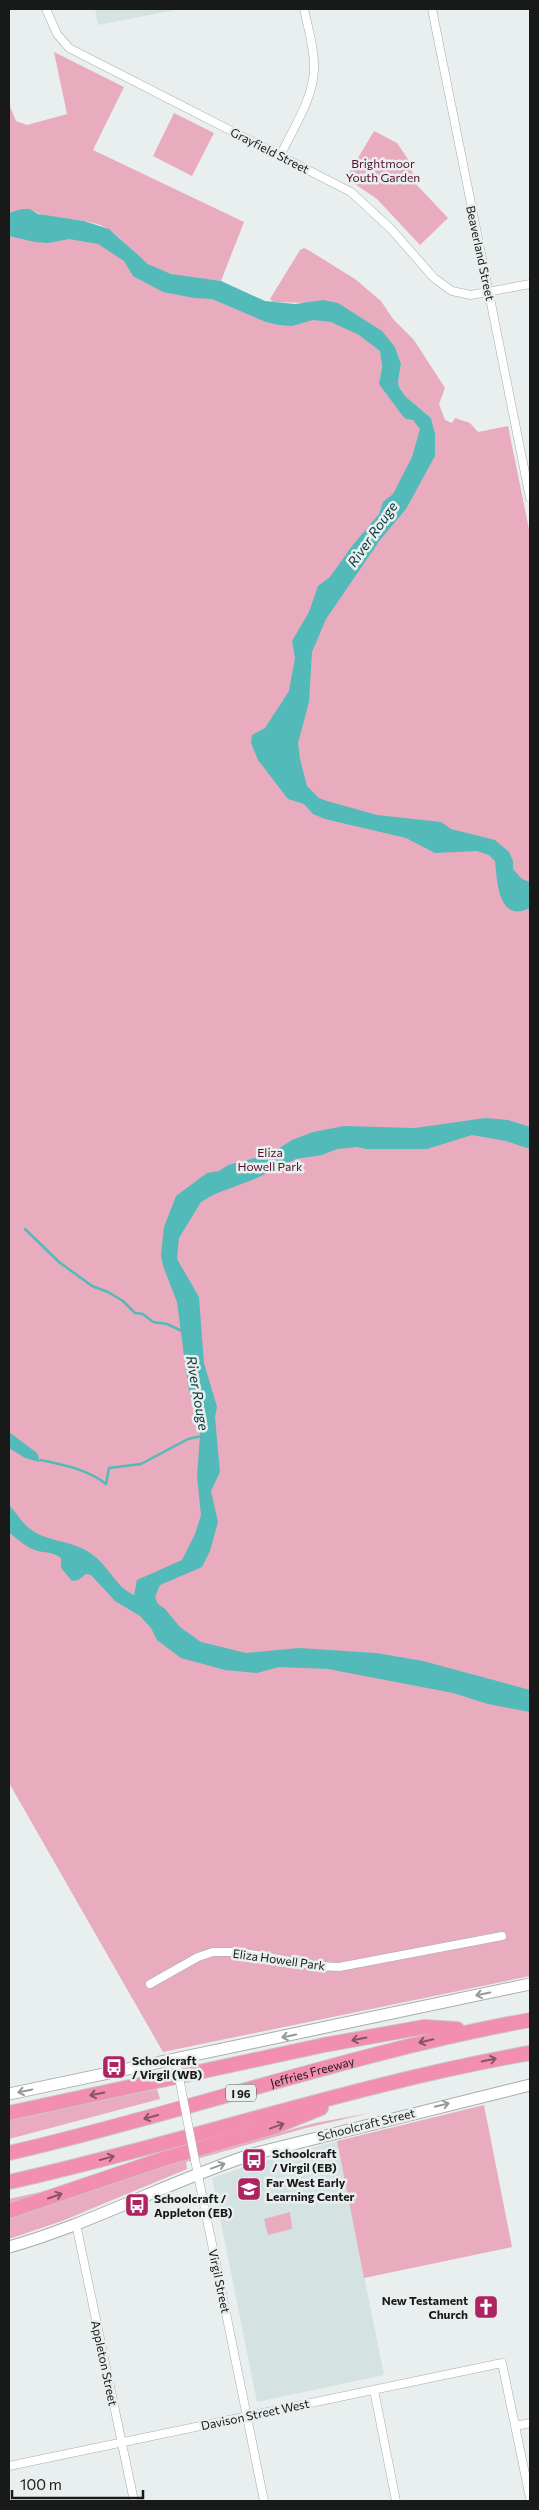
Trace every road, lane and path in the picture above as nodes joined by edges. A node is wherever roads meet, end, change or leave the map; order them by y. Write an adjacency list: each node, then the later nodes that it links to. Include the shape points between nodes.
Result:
1 (46, 9): 4 (street, Grayfield Street, via 57,34 69,48)
2 (304, 9): 4 (street, via 314,61 313,80)
3 (432, 9): 6 (street, Beaverland Street)
4 (280, 156): 6 (street, Grayfield Street, via 362,200 443,287 465,295)
5 (530, 284): 6 (street, Grayfield Street)
6 (489, 291): 7 (street, Beaverland Street)
7 (530, 498)
8 (502, 1936): 9 (street, Eliza Howell Park, via 339,1967 239,1952 213,1952)
9 (150, 1984)
10 (530, 1984): 14 (main road, one-way to 14)
11 (530, 2020): 12 (highway, Jeffries Freeway / I 96)
12 (473, 2030): 18 (highway, one-way to 18, via 424,2026); 19 (highway, Jeffries Freeway / I 96, one-way to 19, via 362,2057 124,2125)
13 (530, 2053): 16 (highway, I 96, one-way to 13)
14 (176, 2063): 17 (main road, one-way to 17); 20 (street, Virgil Street, bridge)
15 (530, 2085): 20 (main road, Schoolcraft Street, one-way to 15, via 285,2145)
16 (373, 2086): 21 (highway, I 96, one-way to 16); 22 (highway, one-way to 16, via 163,2159 274,2127)
17 (9, 2094)
18 (9, 2113)
19 (9, 2154)
20 (198, 2174): 23 (main road, Schoolcraft Street); 26 (street, Virgil Street)
21 (9, 2182)
22 (9, 2211)
23 (76, 2224): 24 (main road, Schoolcraft Street); 29 (street, Appleton Street)
24 (9, 2247)
25 (374, 2390): 26 (street, Davison Street West); 28 (street, Davison Street West, via 502,2363); 34 (street)
26 (247, 2416): 29 (street, Davison Street West); 33 (street, Virgil Street)
27 (530, 2423): 28 (street)
28 (516, 2426): 31 (street)
29 (122, 2442): 30 (street, Davison Street West); 32 (street, Appleton Street)
30 (9, 2466)
31 (530, 2498)
32 (134, 2501)
33 (264, 2501)
34 (396, 2501)

